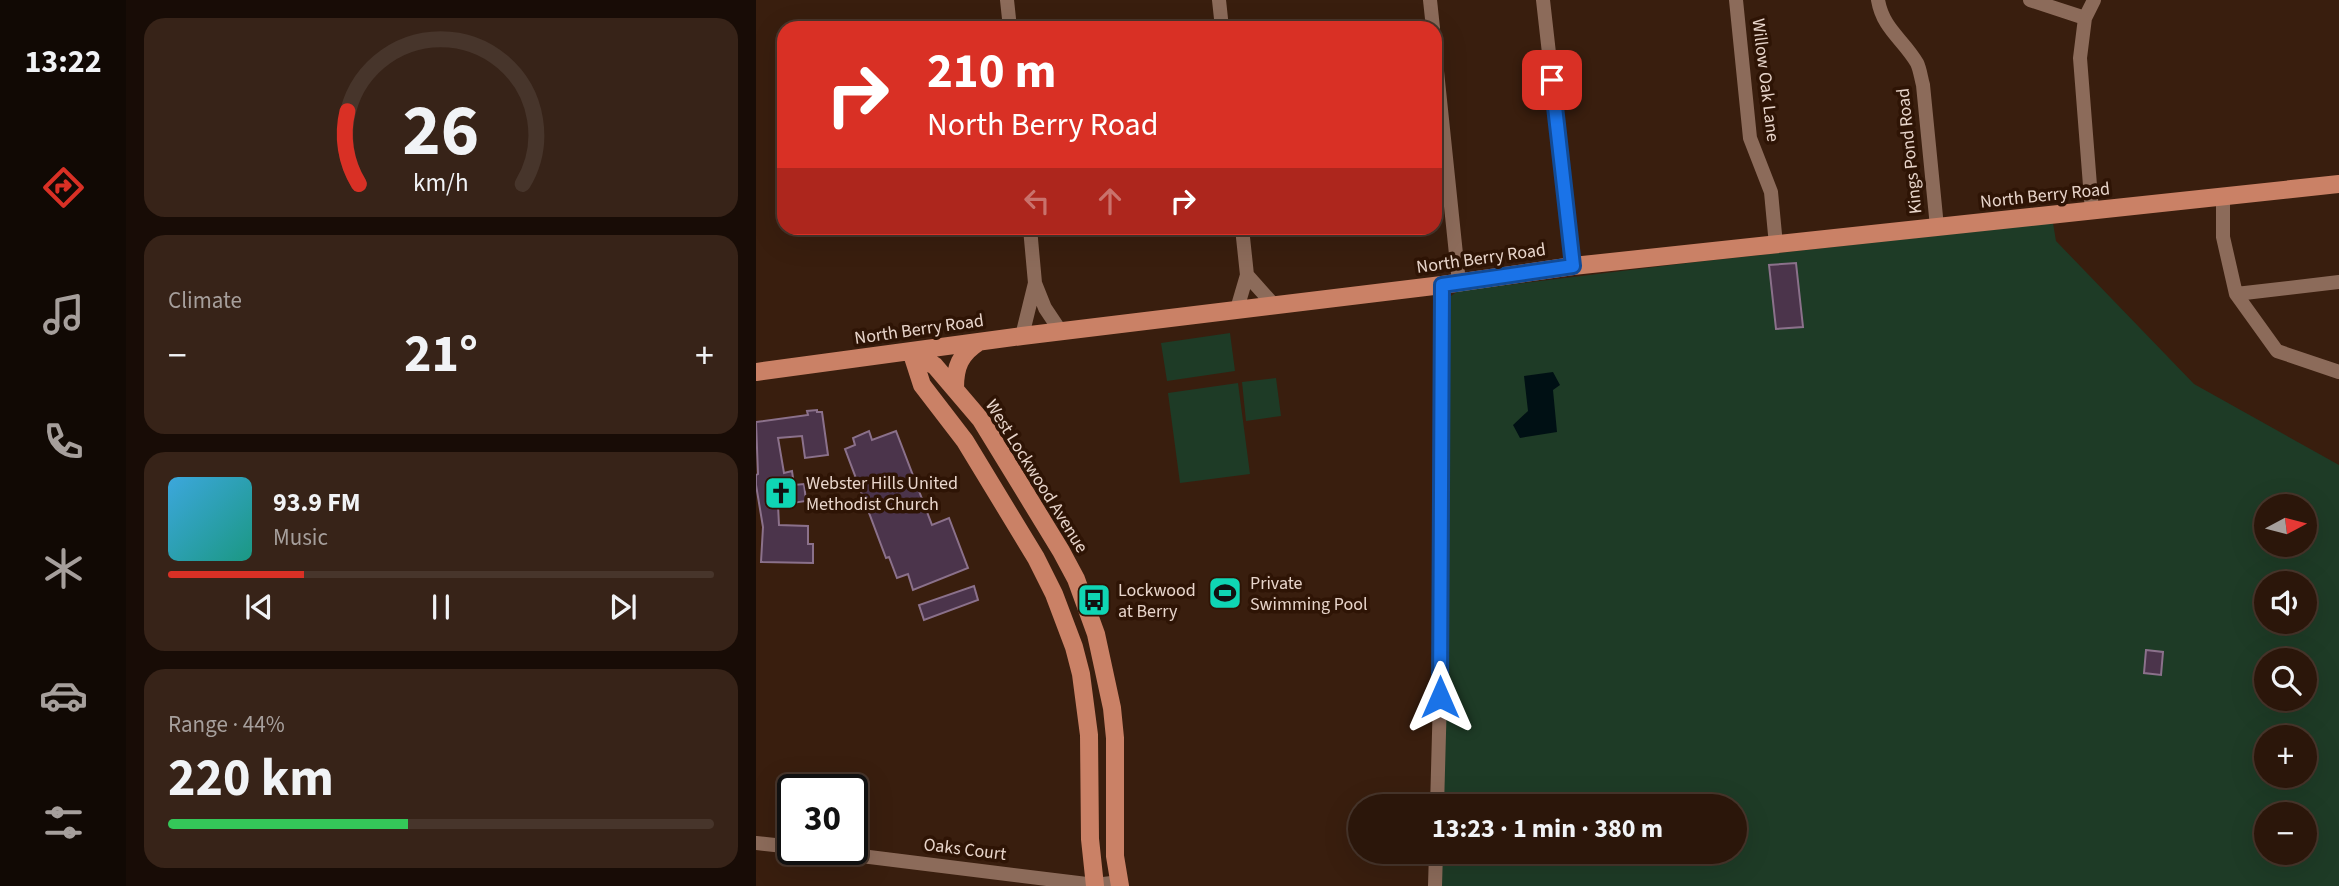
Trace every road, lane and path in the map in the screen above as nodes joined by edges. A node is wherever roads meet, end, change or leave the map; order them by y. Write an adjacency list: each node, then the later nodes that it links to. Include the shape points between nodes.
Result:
1 (1007, 0): 10 (street)
2 (1219, 0): 11 (street)
3 (1430, 0): 12 (street)
4 (1543, 0): 21 (street)
5 (1736, 0): 20 (street, Willow Oak Lane, via 1750,138 1771,192)
6 (1878, 0): 17 (street, Kings Pond Road, via 1890,30 1918,65)
7 (2030, 0): 9 (street)
8 (2094, 0): 9 (street)
9 (2085, 18): 16 (street, via 2080,58)
10 (1009, 21)
11 (1221, 21)
12 (1432, 21)
13 (1442, 160): 25 (street)
14 (2339, 184): 15 (main road, North Berry Road)
15 (2223, 197): 16 (main road, North Berry Road); 26 (street, via 2223,237)
16 (2092, 211): 17 (main road, North Berry Road)
17 (1937, 228): 20 (main road, North Berry Road)
18 (1031, 235): 24 (street)
19 (1243, 235): 22 (street)
20 (1776, 245): 21 (main road, North Berry Road)
21 (1573, 266): 25 (main road, North Berry Road)
22 (1247, 275): 27 (street); 28 (street)
23 (2339, 282): 26 (street)
24 (1035, 283): 29 (street); 30 (street)
25 (1450, 284): 27 (main road, North Berry Road); 40 (street)
26 (2236, 294): 34 (street, via 2277,351)
27 (1273, 304): 28 (main road, North Berry Road)
28 (1237, 309): 29 (main road, North Berry Road)
29 (1061, 332): 30 (main road, North Berry Road)
30 (1022, 336): 31 (main road, North Berry Road)
31 (979, 342): 32 (main road, North Berry Road); 35 (main road, via 960,360)
32 (911, 351): 33 (main road, North Berry Road); 35 (main road, West Lockwood Avenue, via 935,366); 37 (main road, via 922,386)
33 (756, 372)
34 (2339, 372)
35 (955, 388): 36 (main road, West Lockwood Avenue)
36 (1014, 474): 37 (main road); 38 (main road, West Lockwood Avenue)
37 (992, 485): 39 (main road)
38 (1077, 583): 39 (main road); 45 (main road, West Lockwood Avenue, via 1096,634 1112,708)
39 (1054, 594): 46 (main road, via 1074,647 1085,698)
40 (1437, 794)
41 (756, 843): 42 (street)
42 (777, 845)
43 (868, 857): 46 (street, Oaks Court)
44 (1436, 864): 47 (street)
45 (1120, 884): 46 (street, Oaks Court)
46 (1095, 886)
47 (1435, 886)

